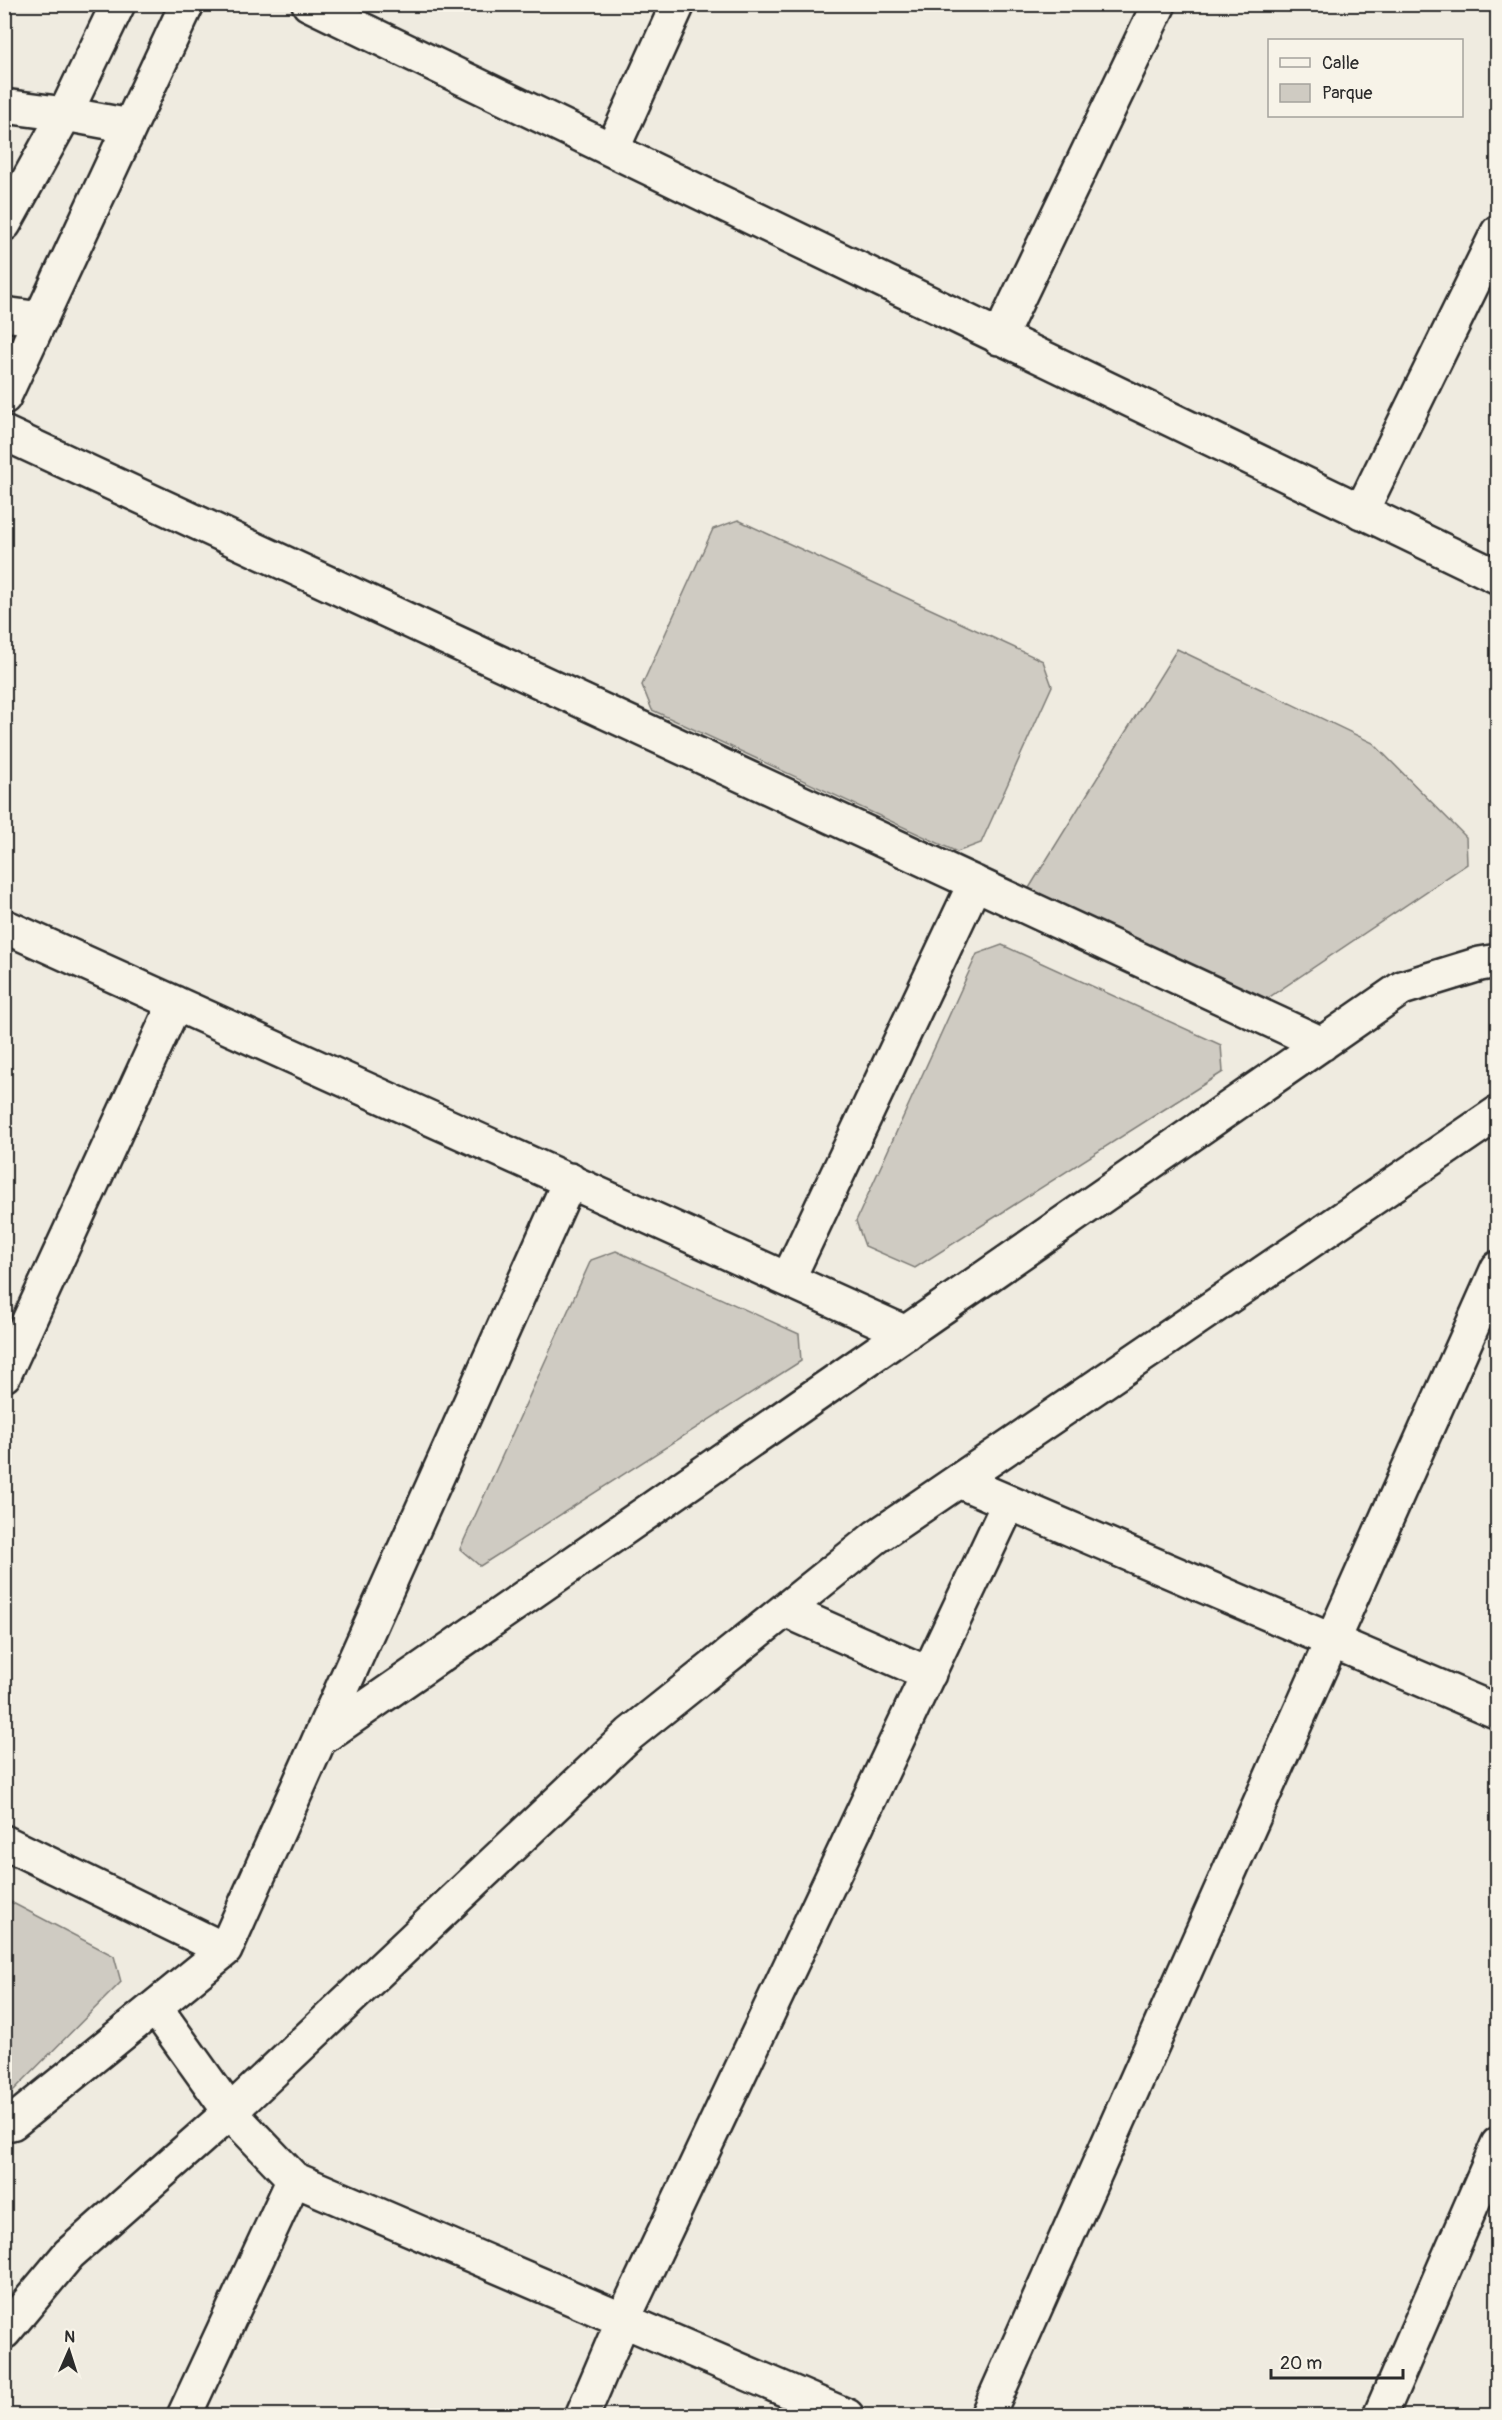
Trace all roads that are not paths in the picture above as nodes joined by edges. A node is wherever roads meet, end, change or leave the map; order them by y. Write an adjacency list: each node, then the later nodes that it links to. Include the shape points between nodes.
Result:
1 (118, 4): 7 (street)
2 (187, 4): 8 (street)
3 (309, 4): 9 (street)
4 (678, 4): 9 (street)
5 (1159, 4): 14 (street)
6 (4, 106): 7 (street)
7 (65, 114): 8 (street); 10 (street)
8 (130, 126): 13 (street)
9 (612, 150): 14 (street)
10 (4, 224)
11 (1497, 232): 17 (street)
12 (4, 314): 13 (street)
13 (40, 319): 15 (street)
14 (999, 338): 17 (street)
15 (4, 397)
16 (4, 433): 19 (street)
17 (1361, 512): 18 (street)
18 (1497, 578)
19 (975, 883): 23 (street); 27 (street)
20 (4, 926): 22 (street)
21 (1497, 961): 23 (street, via 1402,988)
22 (175, 1003): 25 (street); 29 (street)
23 (1322, 1044): 28 (street)
24 (1497, 1113): 30 (street)
25 (570, 1180): 27 (street); 36 (street)
26 (1497, 1268): 33 (street)
27 (788, 1279): 28 (street)
28 (906, 1333): 36 (street)
29 (4, 1375)
30 (959, 1481): 31 (street); 32 (street, via 876,1537)
31 (1009, 1503): 33 (street); 34 (street)
32 (785, 1610): 34 (street); 40 (street, via 630,1734)
33 (1332, 1641): 35 (street); 49 (street)
34 (929, 1674): 44 (street)
35 (1497, 1712)
36 (319, 1740): 38 (street)
37 (4, 1842): 38 (street)
38 (225, 1950): 39 (street)
39 (155, 2007): 40 (street); 41 (street, via 12,2123)
40 (230, 2112): 43 (street); 45 (street, via 69,2254)
41 (4, 2124)
42 (1497, 2144): 50 (street)
43 (294, 2179): 44 (street); 46 (street)
44 (623, 2320): 47 (street); 48 (street)
45 (4, 2332)
46 (184, 2415)
47 (582, 2415)
48 (847, 2415)
49 (987, 2415)
50 (1380, 2415)

